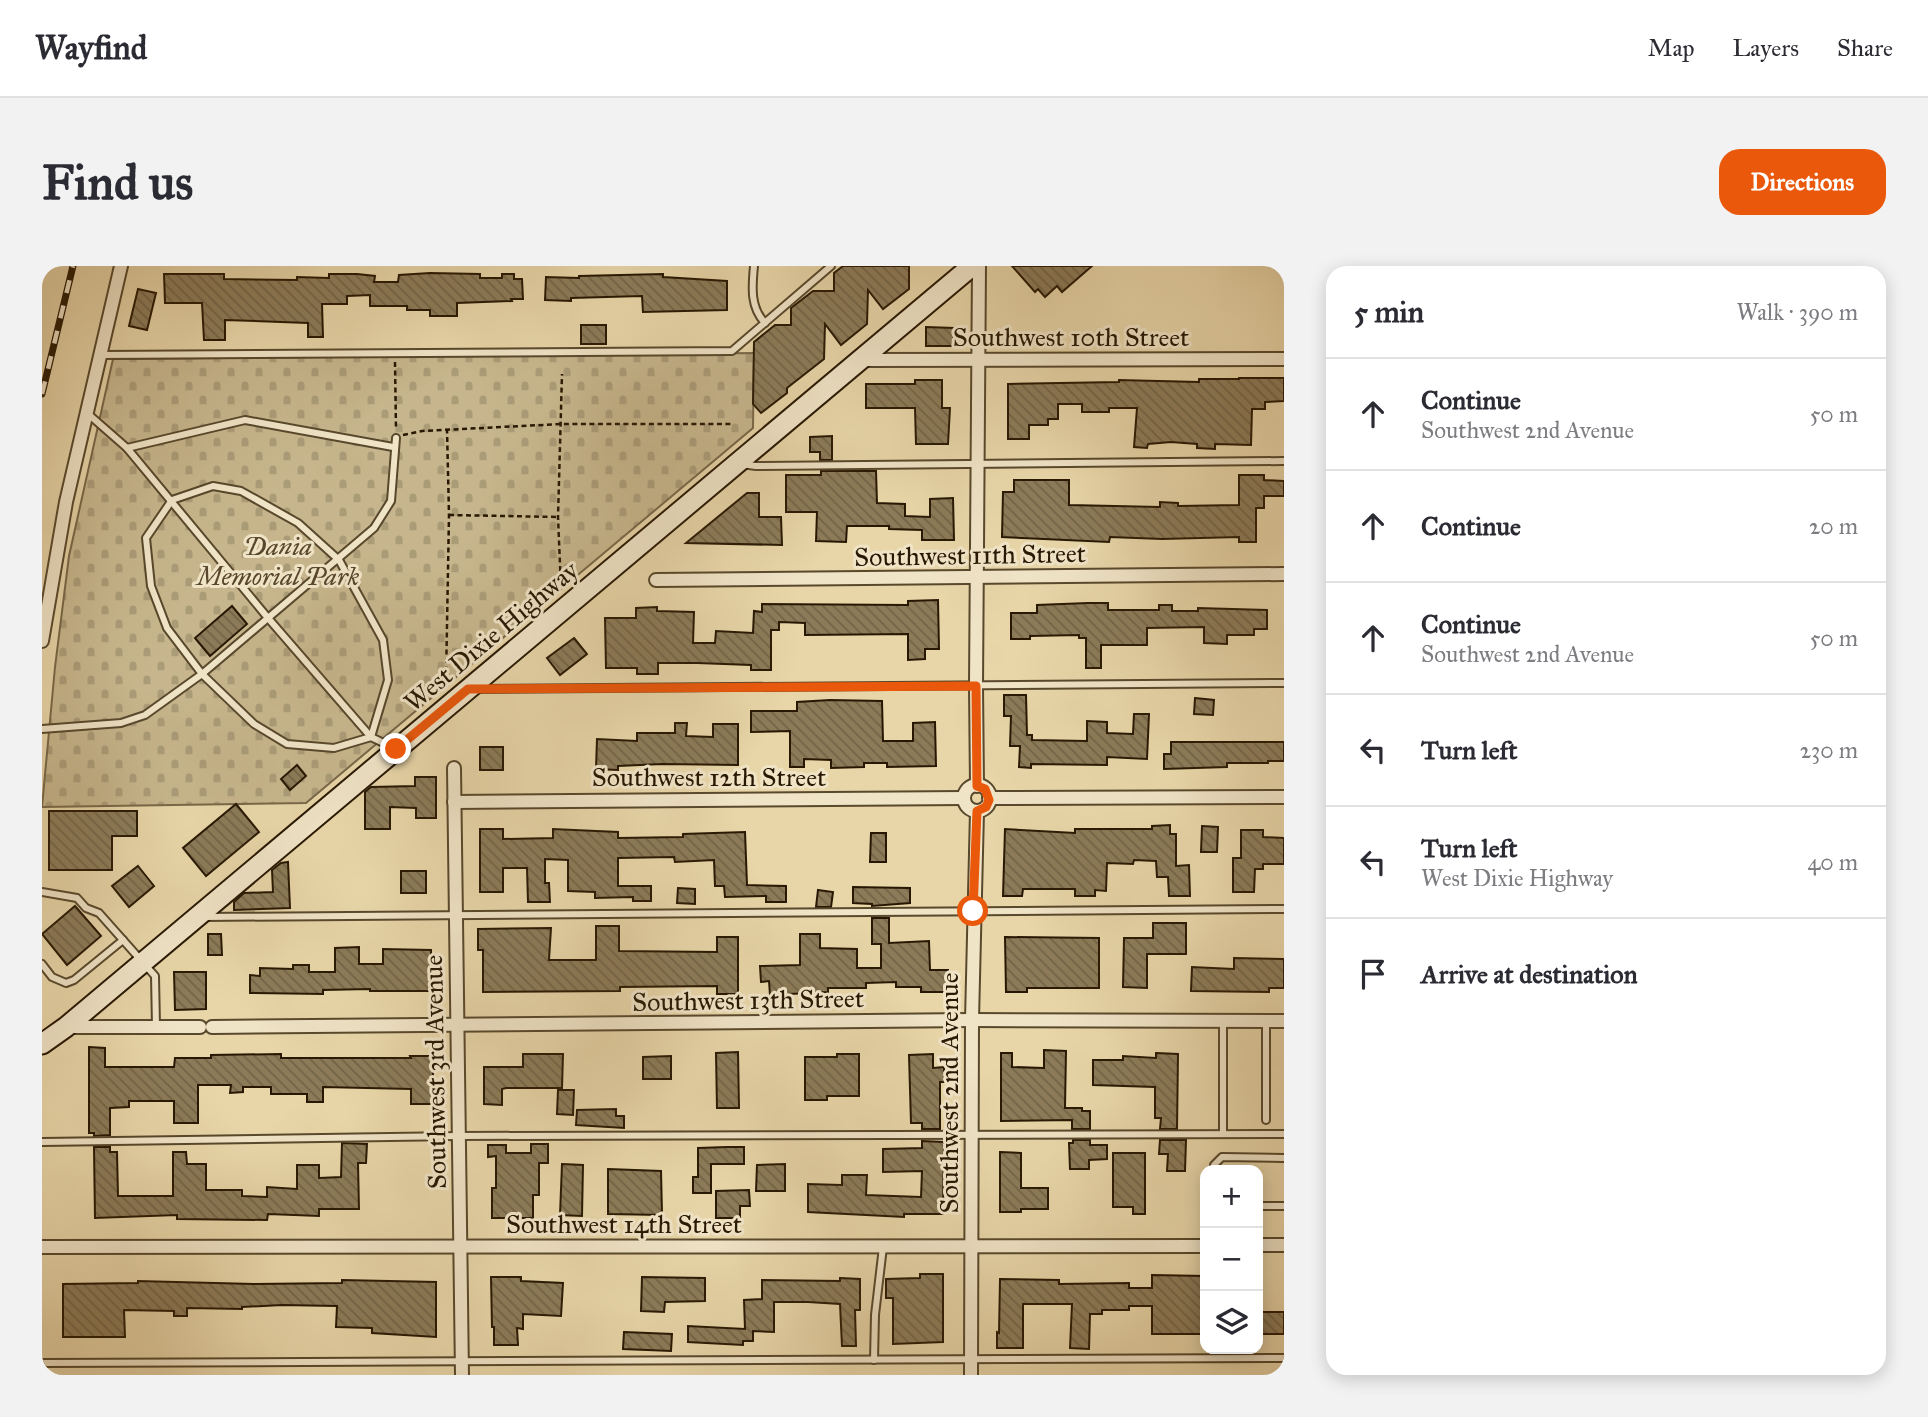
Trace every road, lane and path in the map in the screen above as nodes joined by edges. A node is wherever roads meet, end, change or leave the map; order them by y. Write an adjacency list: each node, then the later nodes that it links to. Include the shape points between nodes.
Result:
1 (121, 266): 7 (street)
2 (754, 266): 6 (lane, via 753,304)
3 (831, 266): 6 (lane)
4 (972, 266): 9 (main road, West Dixie Highway)
5 (979, 266): 10 (street)
6 (765, 323): 7 (lane, via 732,351)
7 (99, 355): 13 (street)
8 (1284, 359): 10 (street, Southwest 10th Street)
9 (859, 360): 10 (street, Southwest 10th Street); 21 (main road, West Dixie Highway)
10 (978, 361): 22 (street)
11 (395, 362): 17 (path)
12 (562, 374): 14 (path)
13 (85, 412): 19 (lane); 32 (street)
14 (561, 424): 15 (path); 16 (path); 25 (path)
15 (732, 424)
16 (447, 429): 17 (path); 24 (path)
17 (396, 438): 18 (lane)
18 (393, 447): 19 (lane, via 245,420); 26 (lane, via 391,501 374,528)
19 (127, 448): 23 (lane)
20 (1284, 461): 22 (lane)
21 (736, 463): 22 (lane); 37 (main road, West Dixie Highway)
22 (977, 464): 28 (street)
23 (172, 500): 26 (lane, via 213,486 242,491 298,523); 31 (lane); 33 (lane, via 146,538 151,586 167,628)
24 (449, 515): 25 (path); 34 (path)
25 (558, 517): 30 (path)
26 (339, 560): 31 (lane); 39 (lane, via 383,640 388,680)
27 (1284, 574): 28 (street, Southwest 11th Street)
28 (976, 578): 29 (street, Southwest 11th Street); 36 (street)
29 (656, 580)
30 (561, 589)
31 (268, 618): 33 (lane); 39 (lane)
32 (42, 641)
33 (202, 674): 38 (lane, via 145,715 121,723); 39 (lane, via 254,724 287,744 334,748)
34 (446, 680)
35 (1284, 683): 36 (lane)
36 (976, 686): 37 (lane); 42 (street)
37 (468, 689): 40 (main road, West Dixie Highway)
38 (42, 729)
39 (371, 737): 40 (lane)
40 (396, 749): 52 (main road, West Dixie Highway)
41 (454, 768): 46 (street, Southwest 3rd Avenue)
42 (977, 786): 44 (street, via 966,791); 45 (street, via 985,789)
43 (1284, 797): 45 (street)
44 (964, 798): 46 (street, Southwest 12th Street); 47 (street, via 968,807)
45 (989, 798): 47 (street, via 986,807)
46 (454, 802): 51 (street, Southwest 3rd Avenue)
47 (977, 811): 50 (street, Southwest 2nd Avenue)
48 (42, 892): 53 (lane, via 77,898 99,913)
49 (1284, 909): 50 (lane)
50 (973, 911): 51 (lane); 56 (street, Southwest 2nd Avenue)
51 (456, 914): 52 (lane); 60 (street, Southwest 3rd Avenue)
52 (197, 917): 54 (main road, West Dixie Highway)
53 (123, 940): 54 (lane); 55 (lane, via 74,981 52,977)
54 (143, 963): 61 (main road, West Dixie Highway); 62 (lane, via 155,976)
55 (42, 964)
56 (972, 1020): 57 (street, Southwest 13th Street); 60 (street, Southwest 13th Street); 67 (street, Southwest 2nd Avenue)
57 (1223, 1021): 58 (street, Southwest 13th Street); 65 (lane)
58 (1266, 1021): 59 (street, Southwest 13th Street); 64 (lane)
59 (1284, 1021)
60 (457, 1025): 62 (street, Southwest 13th Street); 68 (street, Southwest 3rd Avenue)
61 (66, 1027): 62 (street, Southwest 13th Street); 63 (main road, West Dixie Highway)
62 (156, 1027)
63 (42, 1044)
64 (1266, 1120)
65 (1223, 1133): 66 (lane); 67 (lane)
66 (1284, 1133)
67 (972, 1134): 68 (lane); 80 (street, Southwest 2nd Avenue)
68 (458, 1136): 69 (lane); 78 (street, Southwest 3rd Avenue)
69 (42, 1142)
70 (1284, 1158): 71 (lane, via 1222,1157)
71 (1214, 1165)
72 (1263, 1206): 73 (lane)
73 (1284, 1206)
74 (1263, 1245): 75 (street)
75 (1284, 1245)
76 (1200, 1246): 80 (street, Southwest 14th Street)
77 (42, 1247): 78 (street, Southwest 14th Street)
78 (460, 1247): 79 (street, Southwest 14th Street); 82 (street, Southwest 3rd Avenue)
79 (883, 1247): 80 (street, Southwest 14th Street); 83 (lane)
80 (971, 1247): 84 (street, Southwest 2nd Avenue)
81 (1284, 1358): 84 (lane)
82 (462, 1360): 83 (lane); 85 (lane); 86 (street, Southwest 3rd Avenue)
83 (874, 1360): 84 (lane)
84 (971, 1360): 87 (street, Southwest 2nd Avenue)
85 (42, 1363)
86 (463, 1375)
87 (971, 1375)

